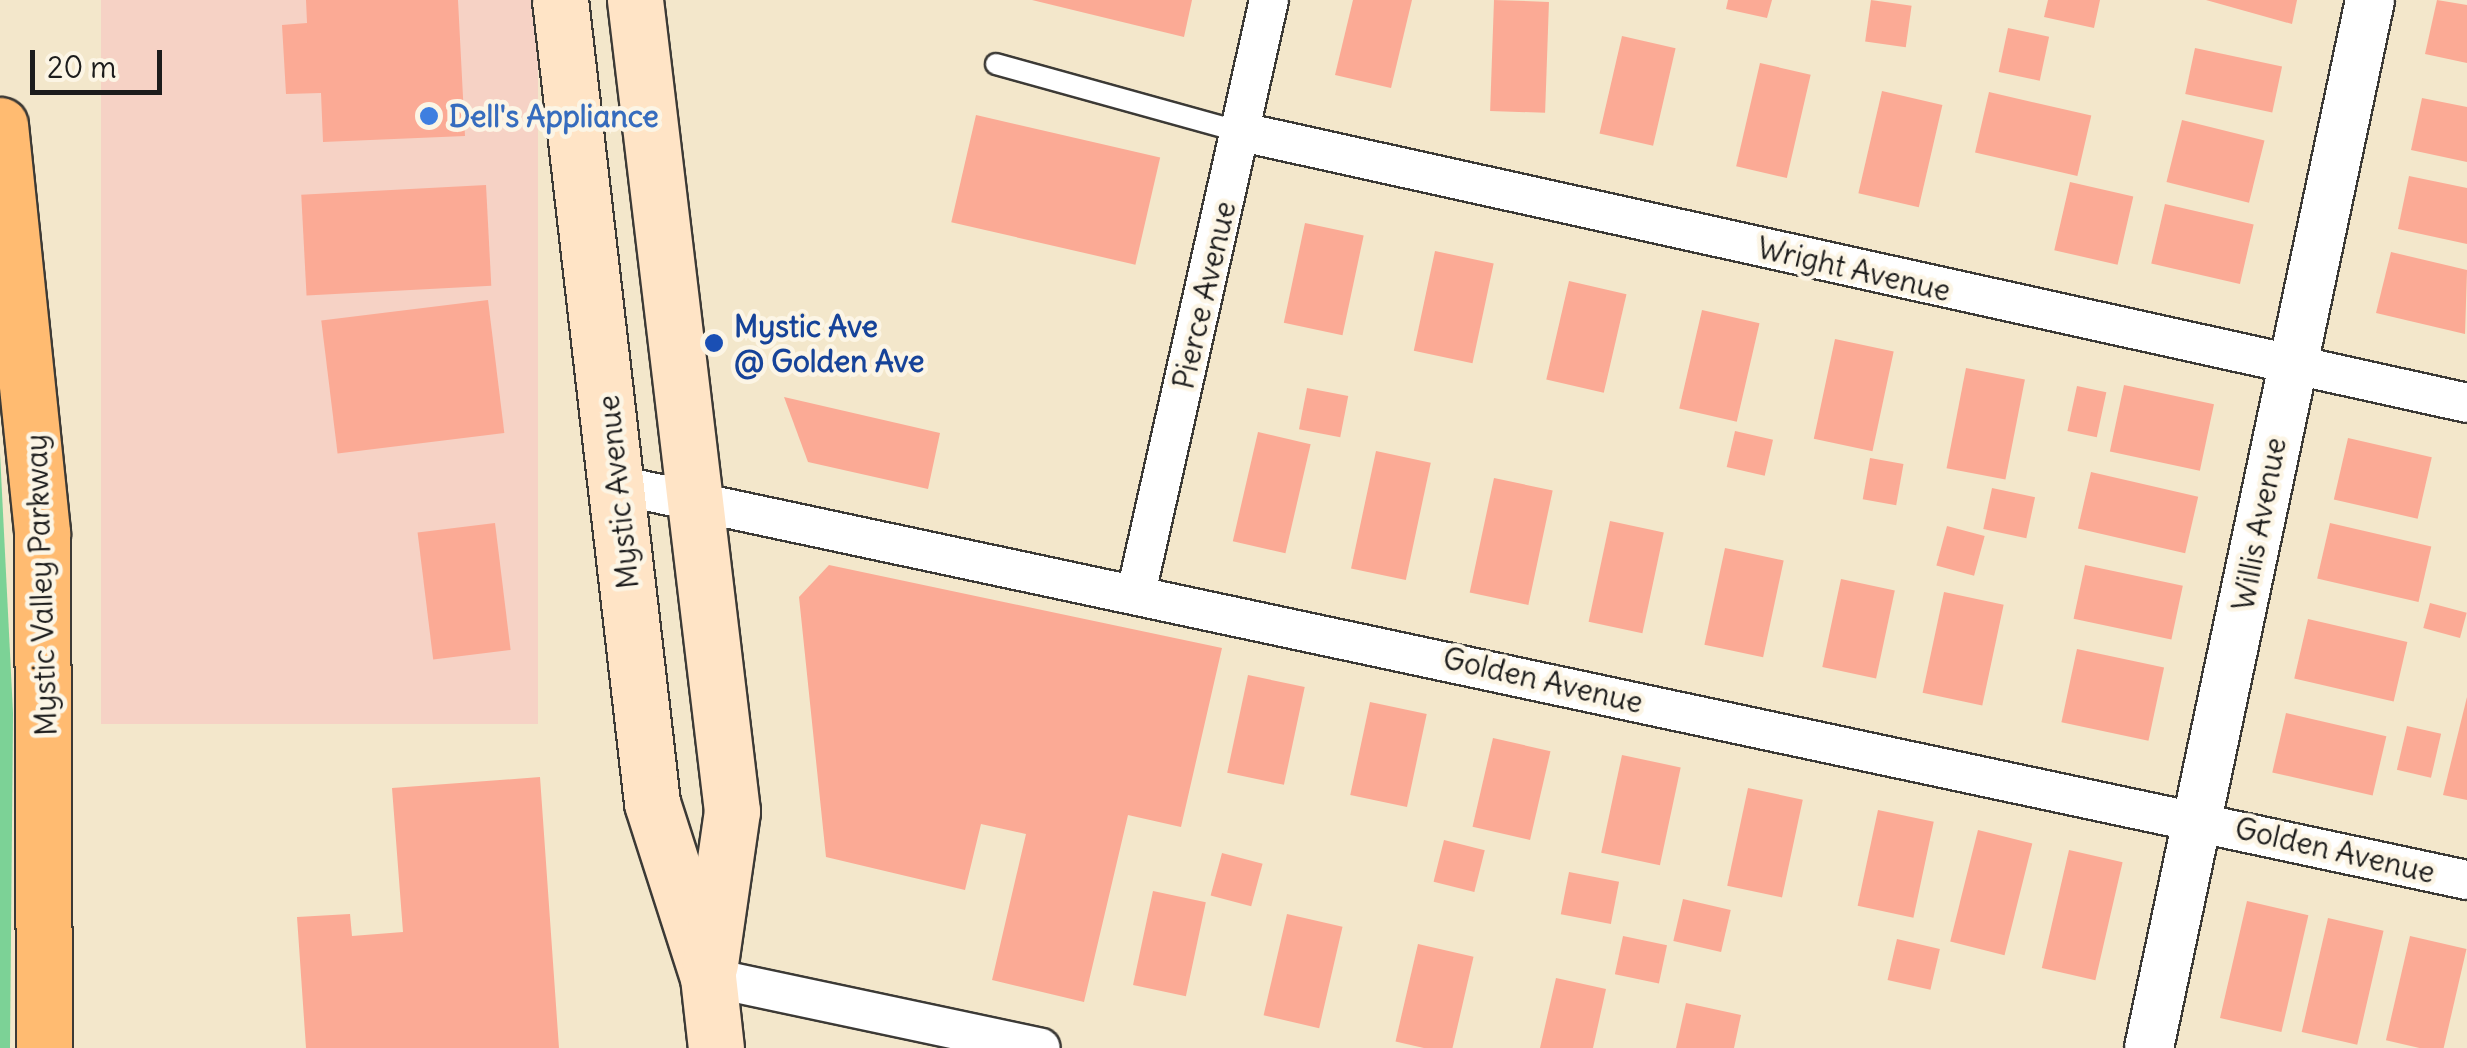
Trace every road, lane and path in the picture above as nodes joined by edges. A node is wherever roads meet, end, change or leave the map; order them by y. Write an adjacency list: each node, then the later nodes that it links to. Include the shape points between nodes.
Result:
1 (560, 0): 10 (main road, Mystic Avenue)
2 (634, 0): 11 (main road, Mystic Avenue)
3 (1269, 0): 7 (street, Pierce Avenue)
4 (2370, 0): 8 (street, Willis Avenue)
5 (996, 64): 7 (lane)
6 (0, 125): 16 (main road, Mystic Valley Parkway, via 42,533)
7 (1242, 132): 8 (street, Wright Avenue); 12 (street, Pierce Avenue)
8 (2290, 367): 9 (street, Wright Avenue); 13 (street, Willis Avenue)
9 (2467, 403)
10 (618, 485): 11 (street, Golden Avenue); 15 (main road, Mystic Avenue, via 652,803)
11 (695, 500): 12 (street, Golden Avenue); 15 (main road, Mystic Avenue, via 732,811)
12 (1137, 589): 13 (street, Golden Avenue)
13 (2201, 819): 14 (street, Golden Avenue); 19 (street, Willis Avenue)
14 (2467, 880)
15 (708, 977): 17 (main road, Mystic Avenue); 18 (street)
16 (44, 1048)
17 (716, 1048)
18 (1042, 1048)
19 (2149, 1048)

